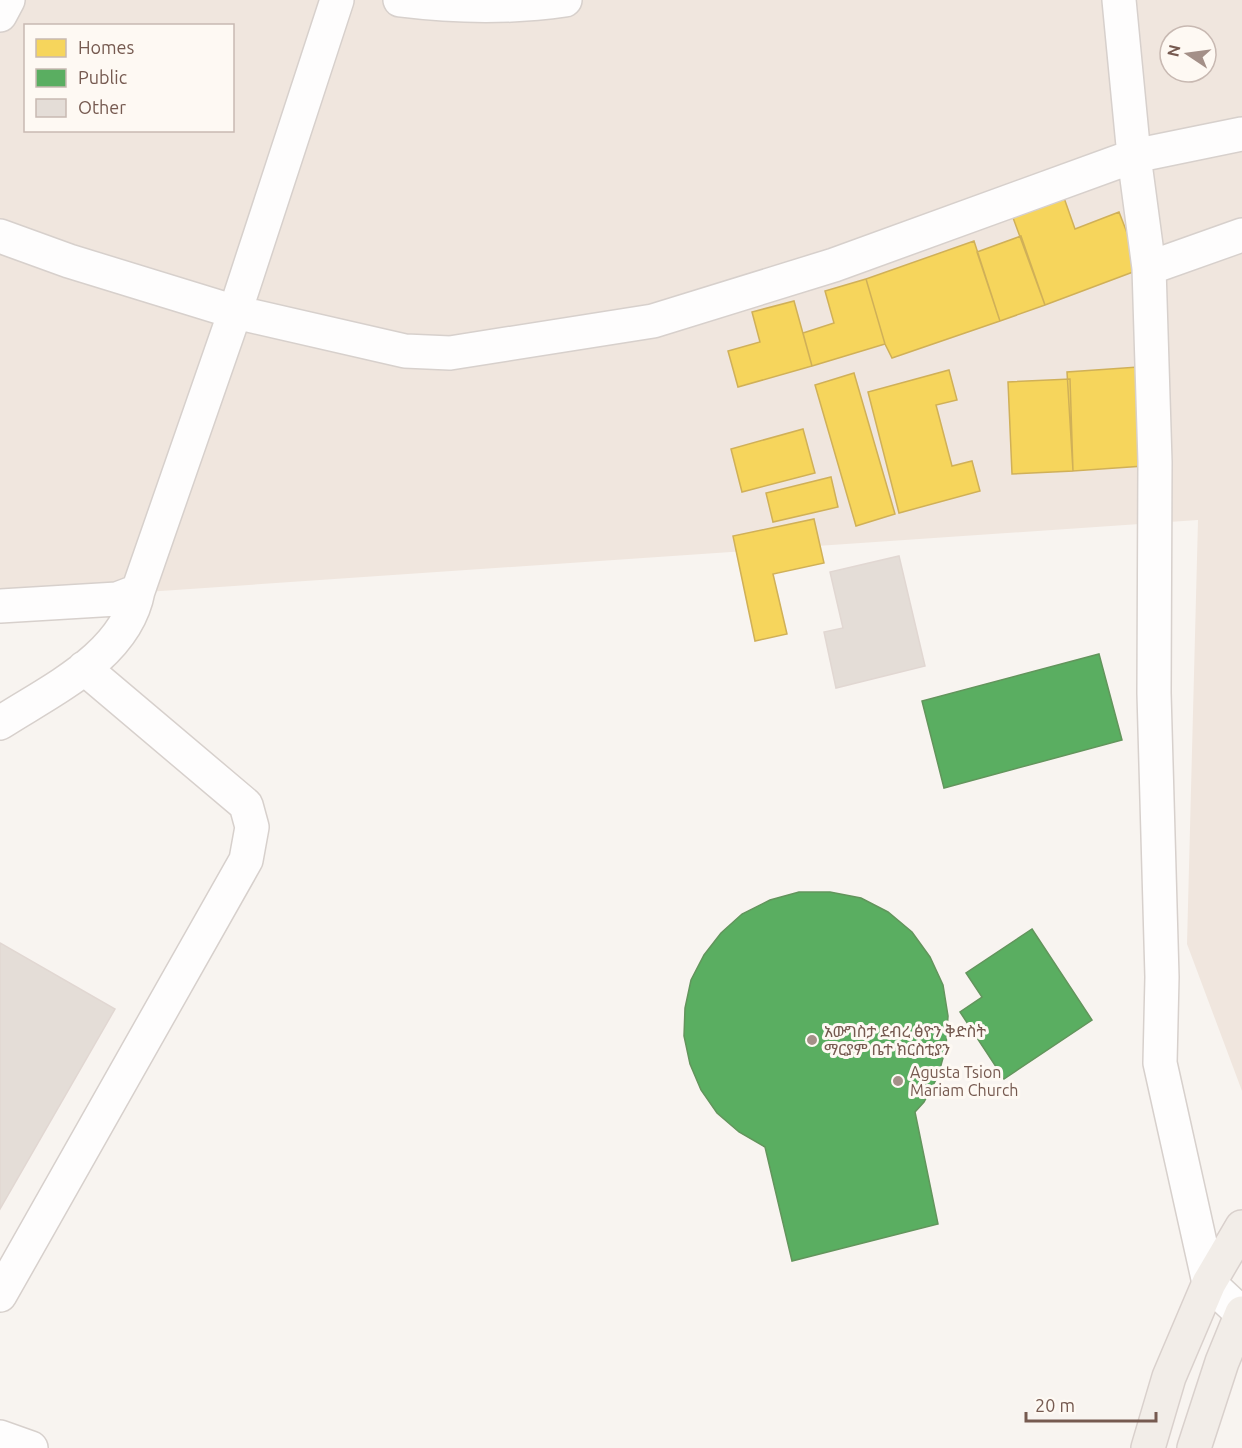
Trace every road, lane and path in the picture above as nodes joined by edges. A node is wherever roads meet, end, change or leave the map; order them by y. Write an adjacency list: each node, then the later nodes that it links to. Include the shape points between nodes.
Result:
1 (8, 0): 6 (street)
2 (337, 0): 12 (street)
3 (400, 0): 4 (street, via 452,7 527,6)
4 (565, 0)
5 (1119, 0): 8 (street)
6 (0, 15)
7 (1242, 134): 8 (street)
8 (1134, 156): 11 (street); 12 (street, via 834,265 653,321 450,352 405,351)
9 (1242, 235): 11 (street)
10 (0, 236): 12 (street)
11 (1149, 268): 18 (street, via 1155,462 1160,1063)
12 (235, 312): 13 (street)
13 (138, 591): 14 (street, via 117,598); 15 (street, via 128,624)
14 (0, 606)
15 (84, 668): 16 (street); 19 (street, via 246,805 252,827 246,860)
16 (0, 723)
17 (1242, 1227): 18 (main road)
18 (1209, 1283): 20 (street); 23 (main road, via 1169,1377)
19 (0, 1295)
20 (1242, 1314): 24 (main road)
21 (0, 1437): 22 (street)
22 (31, 1448)
23 (1148, 1448)
24 (1194, 1448)

